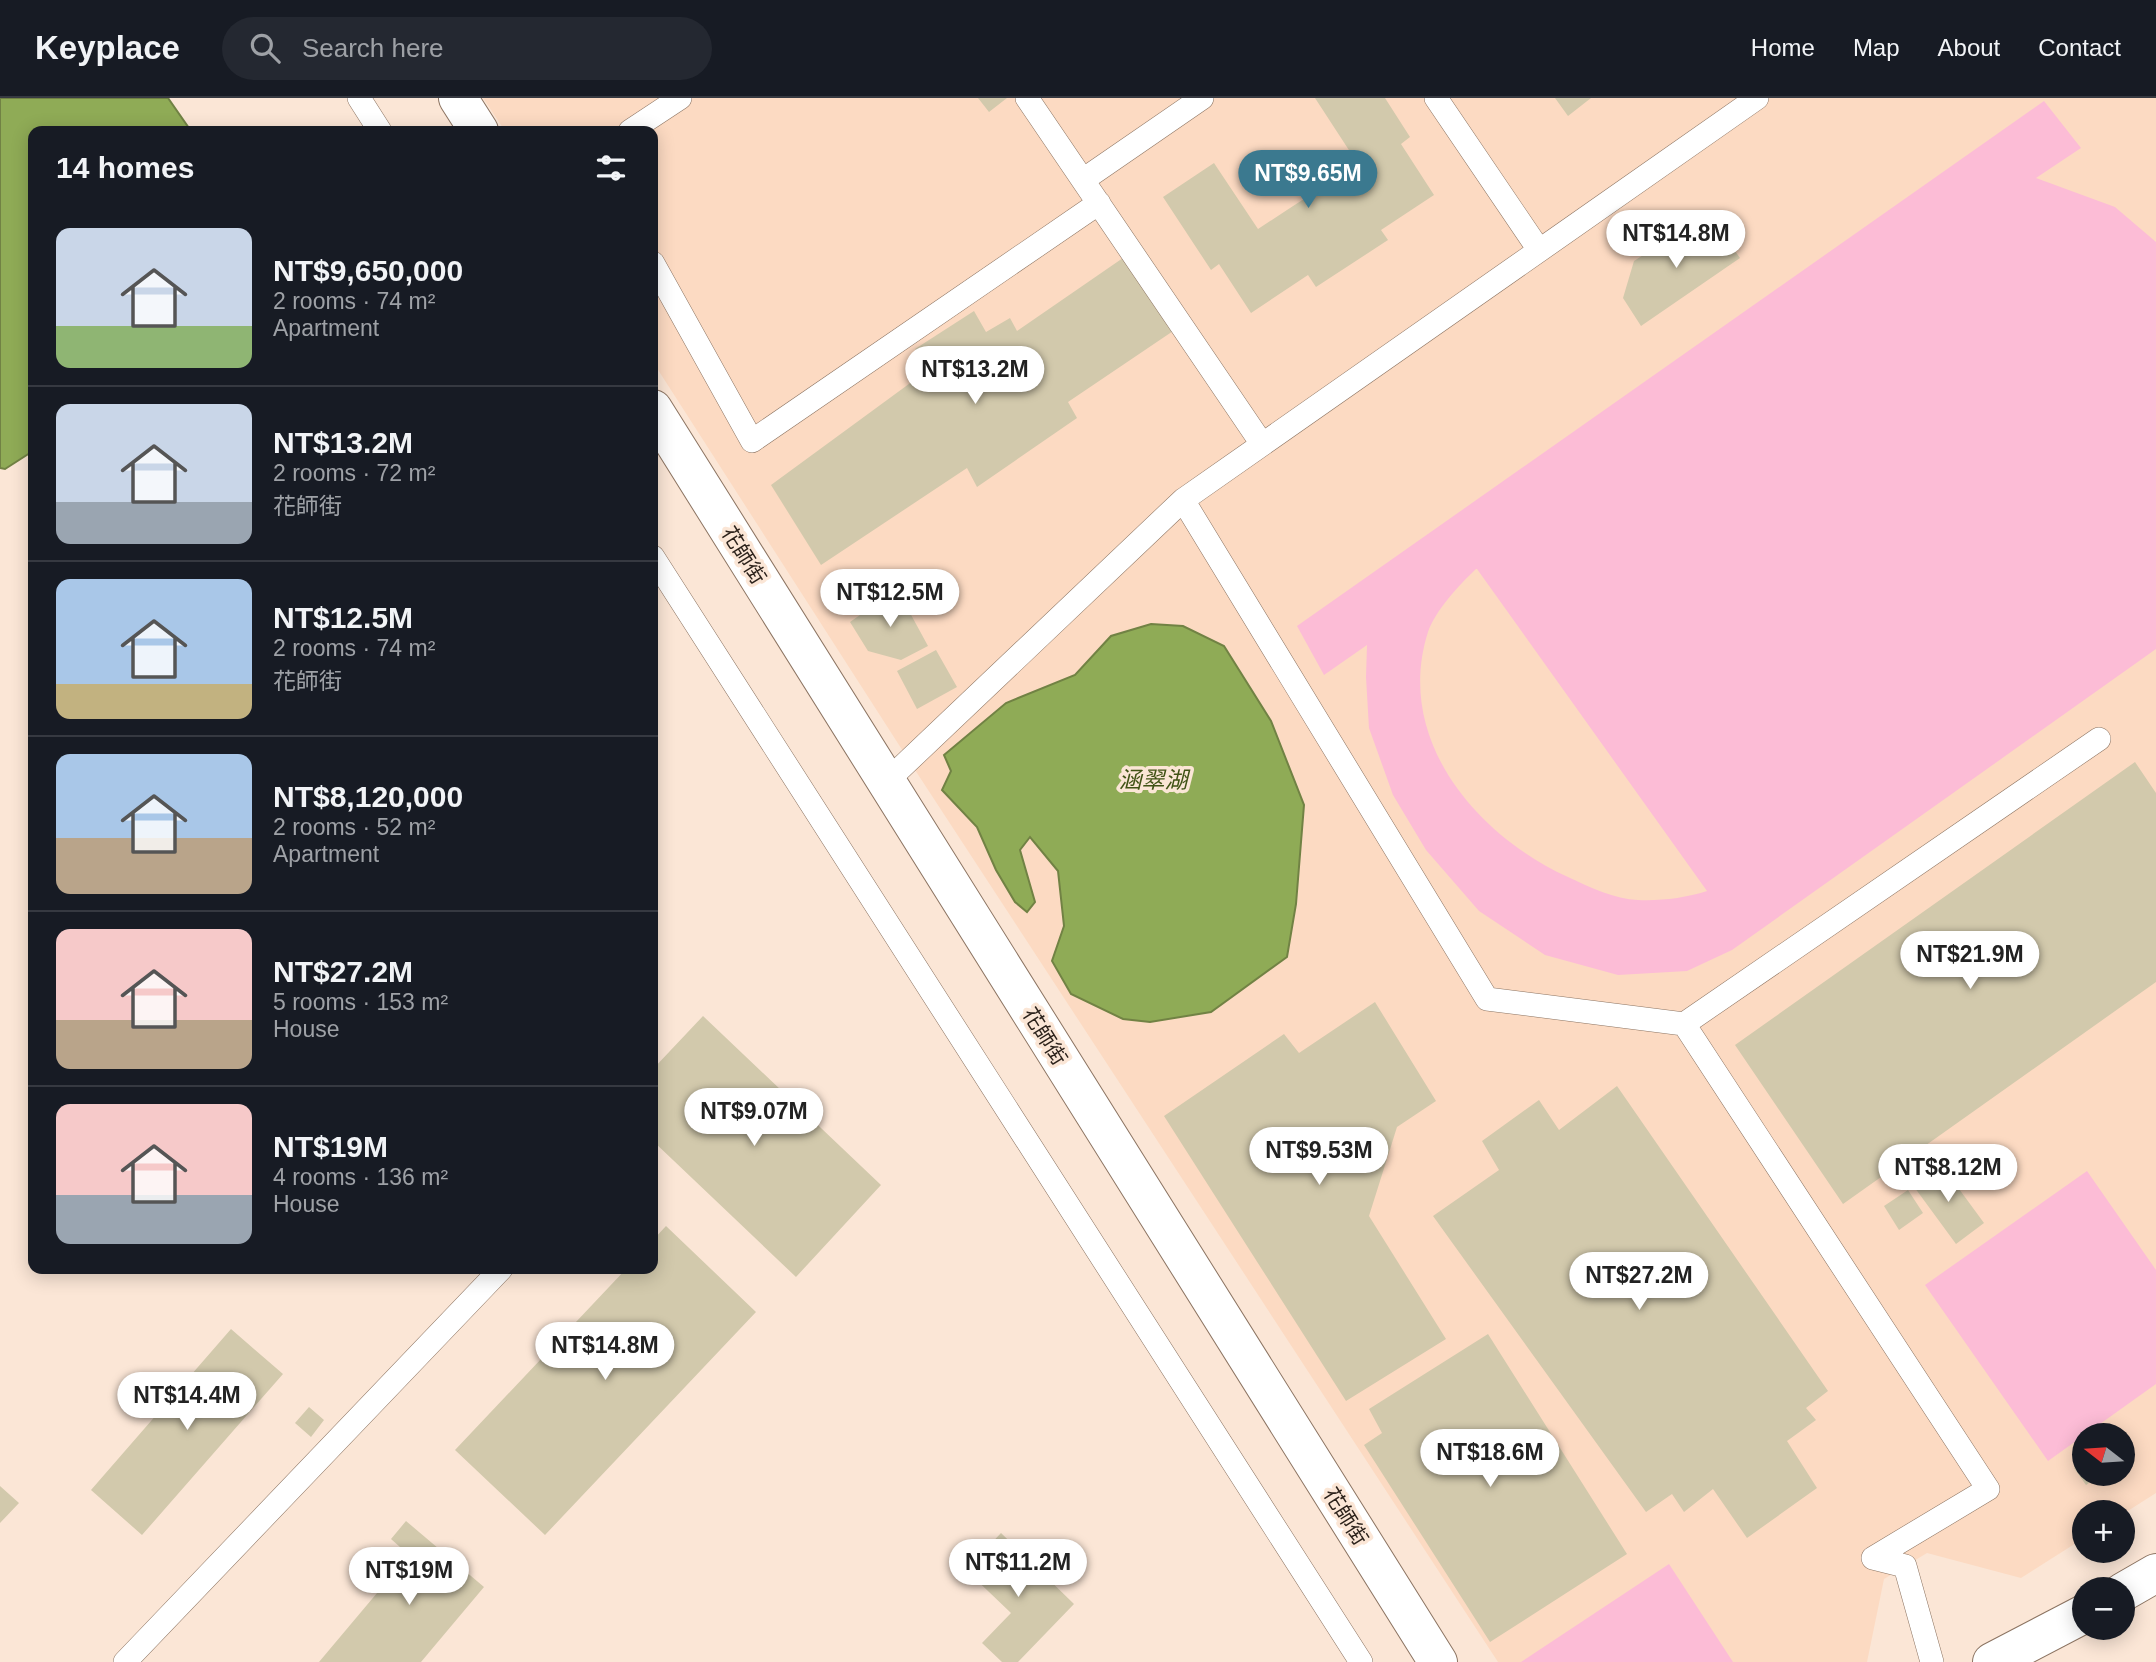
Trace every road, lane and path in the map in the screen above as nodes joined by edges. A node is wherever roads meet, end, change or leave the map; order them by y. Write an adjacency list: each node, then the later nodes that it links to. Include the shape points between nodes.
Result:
1 (359, 98): 8 (lane)
2 (458, 98): 9 (street)
3 (680, 98): 10 (lane)
4 (1027, 98): 11 (lane)
5 (1202, 98): 11 (lane)
6 (1436, 98): 13 (lane)
7 (1758, 98): 13 (lane)
8 (377, 126)
9 (476, 126)
10 (638, 126)
11 (1083, 180): 12 (lane)
12 (1099, 203): 14 (lane, via 751,441); 16 (lane)
13 (1539, 250): 16 (lane)
14 (658, 272)
15 (658, 417): 20 (street, 花師街)
16 (1262, 444): 17 (lane)
17 (1183, 500): 20 (lane); 21 (lane, via 1487,999)
18 (658, 565): 27 (lane)
19 (2099, 738): 21 (lane)
20 (886, 782): 28 (street, 花師街)
21 (1684, 1024): 29 (lane, via 1988,1489 1873,1558 1905,1566)
22 (496, 1274): 26 (lane)
23 (2156, 1573): 24 (street)
24 (2135, 1585)
25 (2072, 1620): 30 (street)
26 (125, 1662)
27 (1361, 1662)
28 (1438, 1662)
29 (1932, 1662)
30 (1992, 1662)

